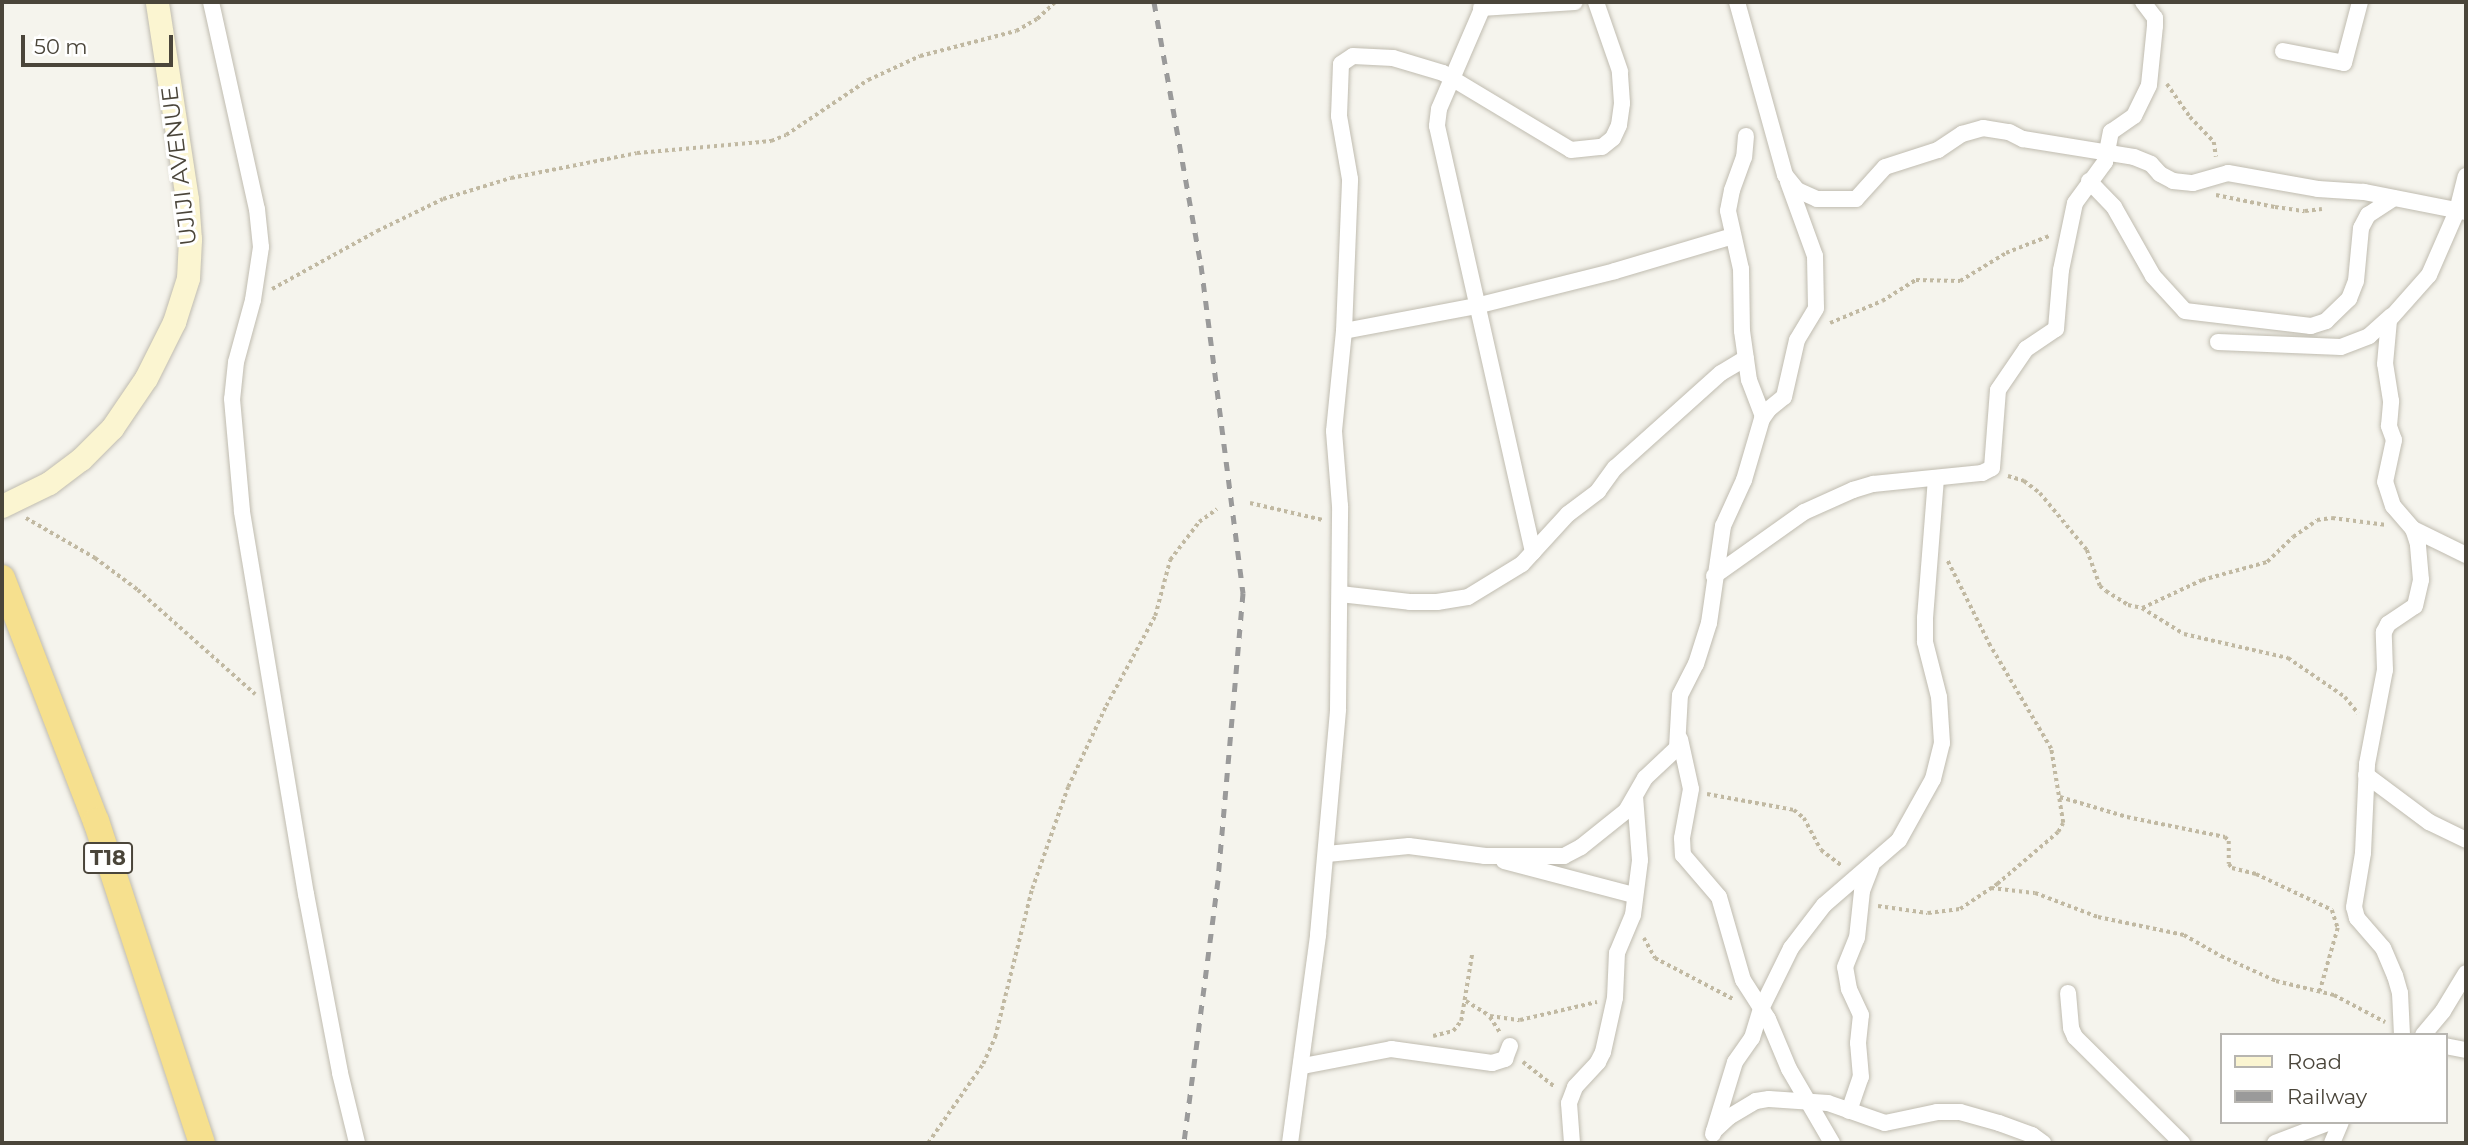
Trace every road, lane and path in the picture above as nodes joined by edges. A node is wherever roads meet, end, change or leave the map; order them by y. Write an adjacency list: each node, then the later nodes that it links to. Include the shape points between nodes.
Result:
1 (157, 2): 34 (main road, UJIJI AVENUE, via 187,199 188,278 174,322 146,378 112,428 60,475)
2 (211, 2): 23 (street, via 257,209 261,247)
3 (1055, 2): 23 (path, via 1016,31 920,56 868,80 771,141 638,153 511,178 443,199)
4 (1575, 2): 9 (street)
5 (1597, 2): 12 (street, via 1620,71 1622,103 1619,125 1602,147 1572,150)
6 (1737, 2): 18 (street)
7 (2143, 2): 11 (street, via 2155,18)
8 (2360, 2): 10 (street, via 2344,63)
9 (1483, 5): 12 (street)
10 (2283, 51)
11 (2152, 67): 14 (street, via 2136,113 2111,132); 16 (path, via 2214,142)
12 (1455, 78): 24 (street, via 1439,110 1437,126); 27 (street, via 1392,58 1353,55 1341,64 1339,116 1350,178)
13 (1746, 136): 22 (street, via 1729,203)
14 (2106, 151): 16 (street, via 2148,162 2172,181 2193,183); 17 (street, via 2105,162); 18 (street, via 1983,128 1962,134 1938,150 1885,167 1856,198 1817,199)
15 (2466, 176): 20 (street)
16 (2216, 177): 19 (street, via 2228,173)
17 (2090, 181): 19 (street, via 2114,207 2153,276 2185,311 2311,326 2326,321 2349,299 2356,281 2361,228 2368,215); 21 (street, via 2075,203)
18 (1788, 182): 30 (street, via 1815,256 1817,304 1797,340 1784,397)
19 (2393, 198): 20 (street)
20 (2462, 211): 25 (street, via 2429,275)
21 (2070, 223): 26 (path, via 1959,281 1916,280 1882,301); 31 (street, via 2056,329 2026,349 1998,390)
22 (1733, 236): 24 (street); 29 (street, via 1741,269)
23 (253, 300): 45 (street, via 236,362 233,439)
24 (1476, 306): 27 (street); 39 (street)
25 (2391, 316): 28 (street, via 2369,337 2341,346); 37 (street, via 2384,376 2394,440 2385,482 2393,506)
26 (1828, 323)
27 (1344, 331): 36 (street, via 1334,430)
28 (2218, 342)
29 (1746, 359): 30 (street, via 1751,389); 39 (street, via 1721,373 1615,468 1598,491 1568,514)
30 (1763, 416): 41 (street, via 1744,480 1723,526)
31 (1990, 470): 32 (street); 44 (path, via 2024,481 2040,493 2087,550 2100,586 2128,605)
32 (1936, 478): 38 (street); 41 (street, via 1873,484 1826,502 1804,512)
33 (1250, 503): 36 (path)
34 (2, 506): 45 (path, via 95,558 138,590)
35 (1217, 509): 83 (path, via 1199,522 1170,560 1155,616 1068,787 1032,889 995,1037 983,1064)
36 (1339, 524): 43 (street)
37 (2413, 529): 40 (street); 44 (path, via 2317,520 2267,562 2202,580); 47 (street, via 2421,580 2415,606 2386,627 2385,670)
38 (1930, 548): 51 (path, via 1951,564 1990,646 2047,741); 55 (street, via 1925,642 1939,697 1941,755 1899,840)
39 (1533, 552): 43 (street, via 1509,572 1458,600 1410,602)
40 (2466, 555)
41 (1714, 576): 46 (street, via 1709,623 1680,695)
42 (2, 578): 81 (highway, T18, via 96,821)
43 (1340, 594): 53 (street, via 1338,709)
44 (2142, 608): 47 (path, via 2184,634 2294,661 2355,707)
45 (273, 710): 82 (street, via 340,1073)
46 (1680, 739): 49 (street); 50 (street)
47 (2371, 744): 48 (street)
48 (2366, 775): 52 (street, via 2429,822); 68 (street, via 2363,853 2354,906 2357,918 2383,948 2395,976)
49 (1689, 776): 55 (path, via 1700,790 1716,797 1794,810 1804,818 1821,850); 66 (street, via 1684,855 1719,897 1743,980)
50 (1635, 796): 54 (street, via 1616,821 1564,856); 57 (street, via 1640,860)
51 (2060, 797): 56 (path, via 2062,829); 62 (path, via 2126,817 2225,837 2232,868 2256,874 2332,910 2338,928)
52 (2466, 840)
53 (1327, 855): 54 (street, via 1409,846); 74 (street)
54 (1485, 856): 57 (street)
55 (1866, 871): 58 (street); 66 (street, via 1824,905 1791,948)
56 (1991, 887): 58 (path, via 1960,909 1945,913); 62 (path, via 2035,893 2098,917 2184,935 2276,981)
57 (1634, 895): 59 (street)
58 (1859, 905): 77 (street, via 1857,938 1845,967 1861,1015 1861,1077)
59 (1633, 915): 64 (street, via 1617,953); 66 (path, via 1655,958)
60 (1472, 954): 65 (path)
61 (2466, 973): 69 (street)
62 (2320, 990): 68 (path)
63 (2067, 993): 88 (street, via 2076,1037)
64 (1615, 998): 67 (path, via 1525,1019); 76 (street, via 1603,1052 1575,1087)
65 (1466, 1001): 67 (path); 70 (path, via 1458,1027)
66 (1761, 1010): 75 (street); 80 (street, via 1752,1038 1735,1062)
67 (1490, 1016): 71 (path)
68 (2402, 1033)
69 (2425, 1033)
70 (1430, 1037)
71 (1510, 1046): 74 (street, via 1505,1059 1492,1063 1391,1049); 76 (path, via 1525,1065 1553,1084)
72 (2447, 1046): 73 (street)
73 (2466, 1050)
74 (1303, 1066): 84 (street)
75 (1808, 1103): 77 (street, via 1828,1103); 80 (street, via 1756,1101 1720,1123); 86 (street)
76 (1569, 1105): 85 (street)
77 (1849, 1111): 87 (street, via 1885,1123 1960,1112 2000,1123)
78 (2325, 1124): 89 (street)
79 (2341, 1124): 90 (street)
80 (1710, 1139)
81 (202, 1143)
82 (358, 1143)
83 (928, 1143)
84 (1290, 1143)
85 (1572, 1143)
86 (1832, 1143)
87 (2043, 1143)
88 (2182, 1143)
89 (2276, 1143)
90 (2332, 1143)

